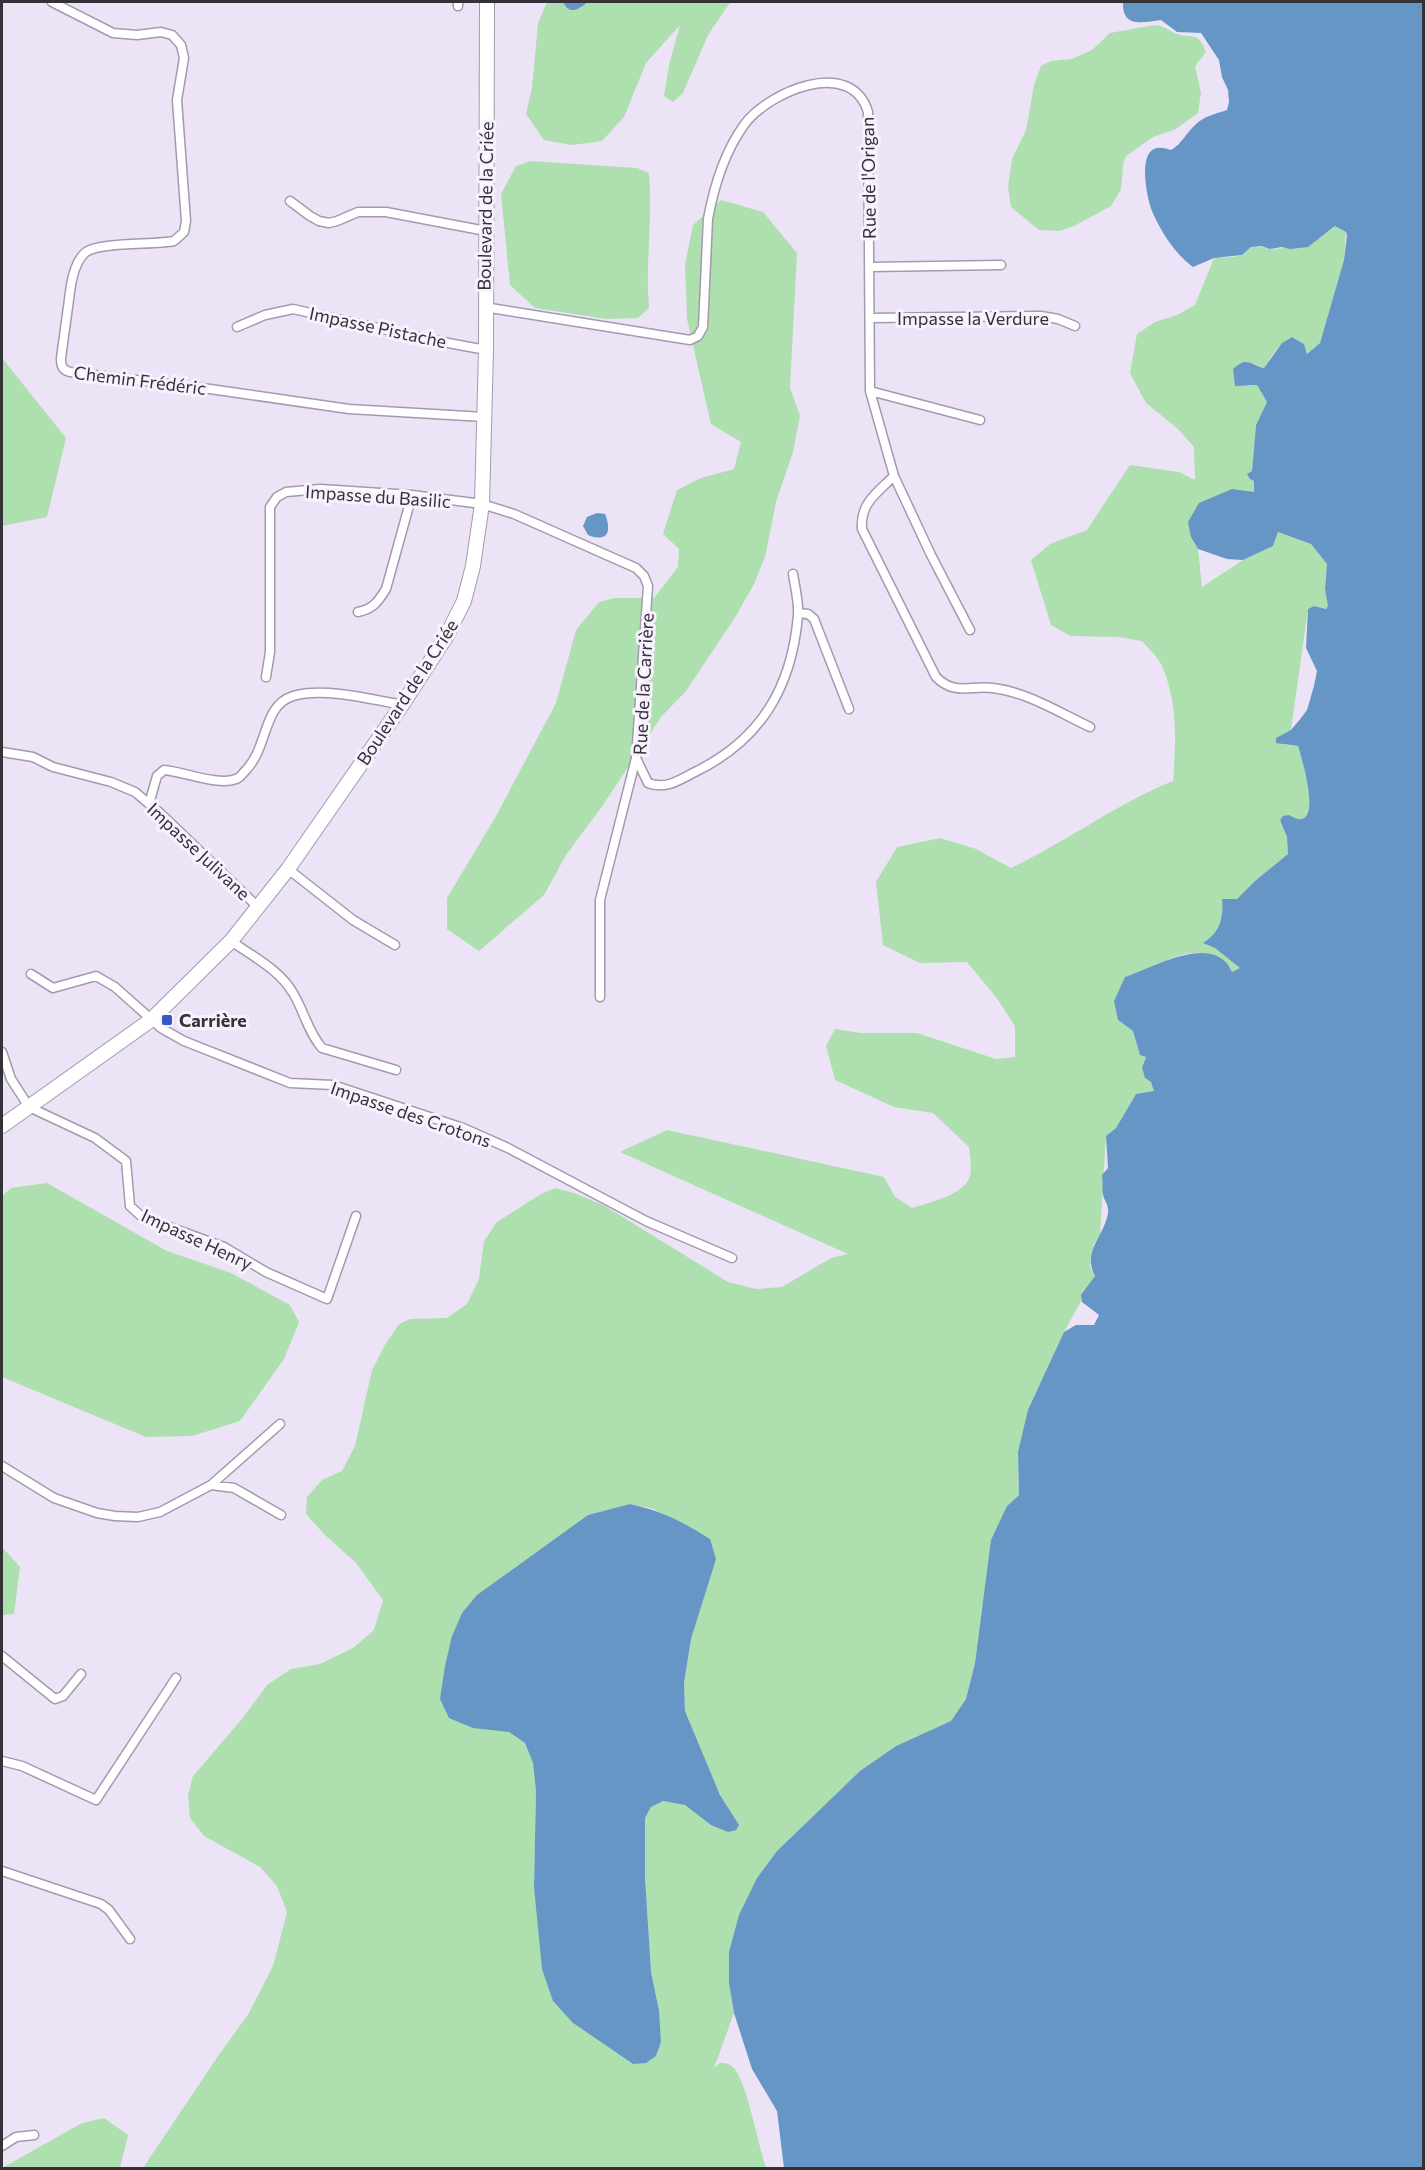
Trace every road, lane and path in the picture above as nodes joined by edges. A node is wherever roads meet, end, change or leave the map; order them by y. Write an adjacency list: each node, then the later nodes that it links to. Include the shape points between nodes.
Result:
1 (52, 2): 13 (street, Chemin Frédéric, via 113,33 172,35 181,45 184,58 177,100 184,232 174,241 95,248 82,256 71,285 61,358 63,369 349,409)
2 (487, 2): 4 (main road, Boulevard de la Criée)
3 (290, 201): 4 (street, via 328,223 358,212 386,212)
4 (486, 231): 7 (main road, Boulevard de la Criée)
5 (1001, 265): 6 (street)
6 (870, 267): 7 (street, Rue de l'Origan, via 868,112 849,86 814,85 792,90 758,110 745,124 721,168 708,219 703,327 698,336 690,340); 8 (street, Rue de l'Origan)
7 (484, 307): 11 (main road, Boulevard de la Criée)
8 (870, 318): 9 (street, Impasse la Verdure, via 1041,316); 12 (street, Rue de l'Origan)
9 (1075, 326)
10 (237, 327): 11 (street, Impasse Pistache, via 293,309)
11 (486, 350): 13 (main road, Boulevard de la Criée)
12 (870, 390): 14 (street); 15 (street, Rue de l'Origan)
13 (484, 417): 17 (main road, Boulevard de la Criée)
14 (980, 420)
15 (894, 476): 21 (street, Rue de l'Origan); 25 (street, via 864,509 862,529 936,677 953,689 992,687 1010,691)
16 (412, 495): 17 (street, Impasse du Basilic); 19 (street, via 386,589 369,610); 22 (street, Impasse du Basilic, via 320,489 286,492 277,497 270,507 270,652)
17 (482, 504): 23 (main road, Boulevard de la Criée, via 464,601 446,638); 27 (street, Rue de la Carrière, via 514,514 636,568 644,576 648,586)
18 (793, 574): 20 (street)
19 (357, 612)
20 (798, 613): 24 (street, via 814,619); 27 (street, Rue de la Carrière, via 787,674 779,693 751,732 715,762 669,785 648,783)
21 (970, 630)
22 (266, 677)
23 (402, 705): 28 (street, via 328,694 293,696 279,703 270,714 255,761 238,779 222,781 164,770 157,776); 29 (main road, Boulevard de la Criée)
24 (849, 709)
25 (1090, 727)
26 (2, 752): 28 (street, Impasse Julivane, via 111,782 135,792)
27 (636, 758): 34 (street, via 600,900)
28 (149, 804): 30 (street, Impasse Julivane)
29 (288, 869): 30 (main road, Boulevard de la Criée); 32 (street, via 354,920)
30 (259, 908): 31 (main road, Boulevard de la Criée)
31 (231, 942): 35 (main road, Boulevard de la Criée); 37 (street, via 281,976 322,1048)
32 (395, 945)
33 (31, 974): 35 (street, Impasse des Crotons, via 52,987 96,976 115,987)
34 (600, 997)
35 (152, 1020): 38 (main road, Boulevard de la Criée); 41 (street, Impasse des Crotons, via 184,1041 290,1083 333,1085 464,1128 646,1221)
36 (2, 1052): 38 (street, via 11,1079)
37 (396, 1070)
38 (29, 1107): 39 (main road, Boulevard de la Criée); 40 (street, Impasse Henry, via 94,1138 126,1161 130,1206 142,1217 224,1247 266,1272 327,1299)
39 (2, 1126)
40 (356, 1216)
41 (732, 1258)
42 (280, 1424): 44 (street)
43 (2, 1466): 44 (street, via 54,1498 115,1516 138,1517 160,1512)
44 (211, 1485): 45 (street, via 234,1488)
45 (281, 1515)
46 (2, 1656): 47 (street, via 55,1699 63,1696)
47 (81, 1674)
48 (176, 1678): 49 (street, via 96,1800 22,1766)
49 (2, 1761)
50 (2, 1871): 51 (street, via 101,1904)
51 (130, 1939)
52 (34, 2135): 53 (street, via 16,2137)
53 (2, 2146)

